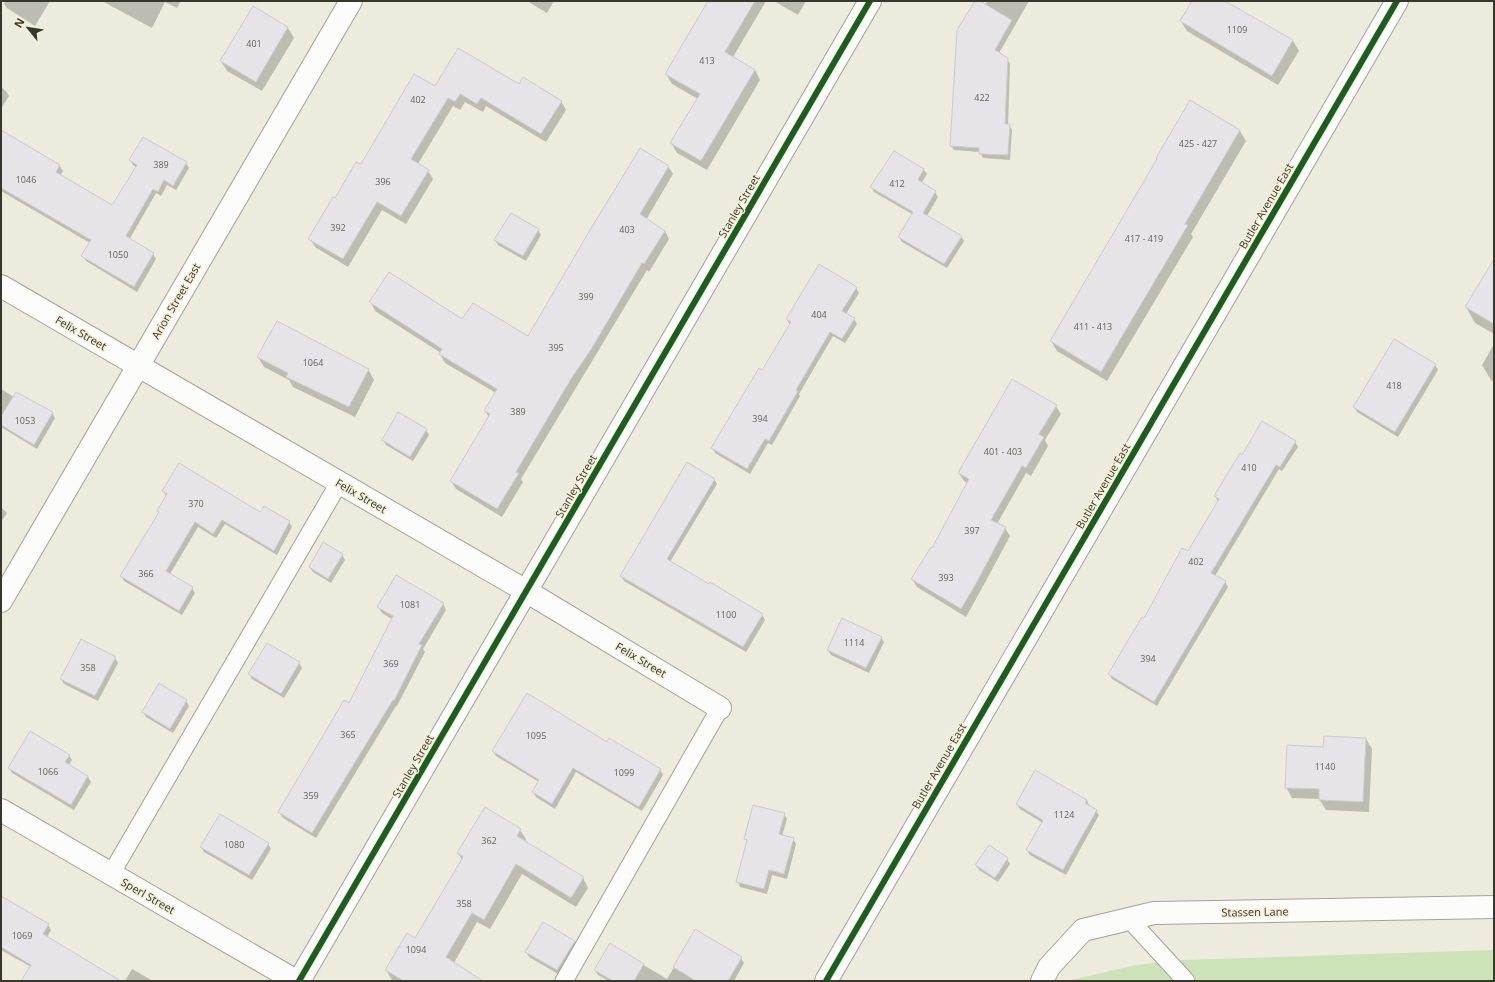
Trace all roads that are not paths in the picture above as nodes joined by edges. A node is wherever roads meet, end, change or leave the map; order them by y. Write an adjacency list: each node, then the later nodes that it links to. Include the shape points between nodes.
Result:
1 (351, 1): 5 (street, Arion Street East)
2 (870, 1): 7 (street, Stanley Street)
3 (1397, 1): 17 (street, Butler Avenue East)
4 (1, 286): 5 (street, Felix Street)
5 (138, 366): 6 (street, Felix Street); 8 (street, Arion Street East)
6 (339, 482): 7 (street, Felix Street); 11 (lane)
7 (526, 591): 9 (street, Felix Street); 15 (street, Stanley Street)
8 (1, 601)
9 (720, 708): 16 (lane)
10 (1, 810): 11 (street, Sperl Street)
11 (111, 874): 14 (street, Sperl Street)
12 (1494, 907): 13 (street, Stassen Lane, via 1154,914)
13 (1129, 919): 18 (street, Stassen Lane, via 1083,930 1049,967); 19 (lane)
14 (296, 981)
15 (299, 981)
16 (564, 981)
17 (826, 981)
18 (1042, 981)
19 (1186, 981)

